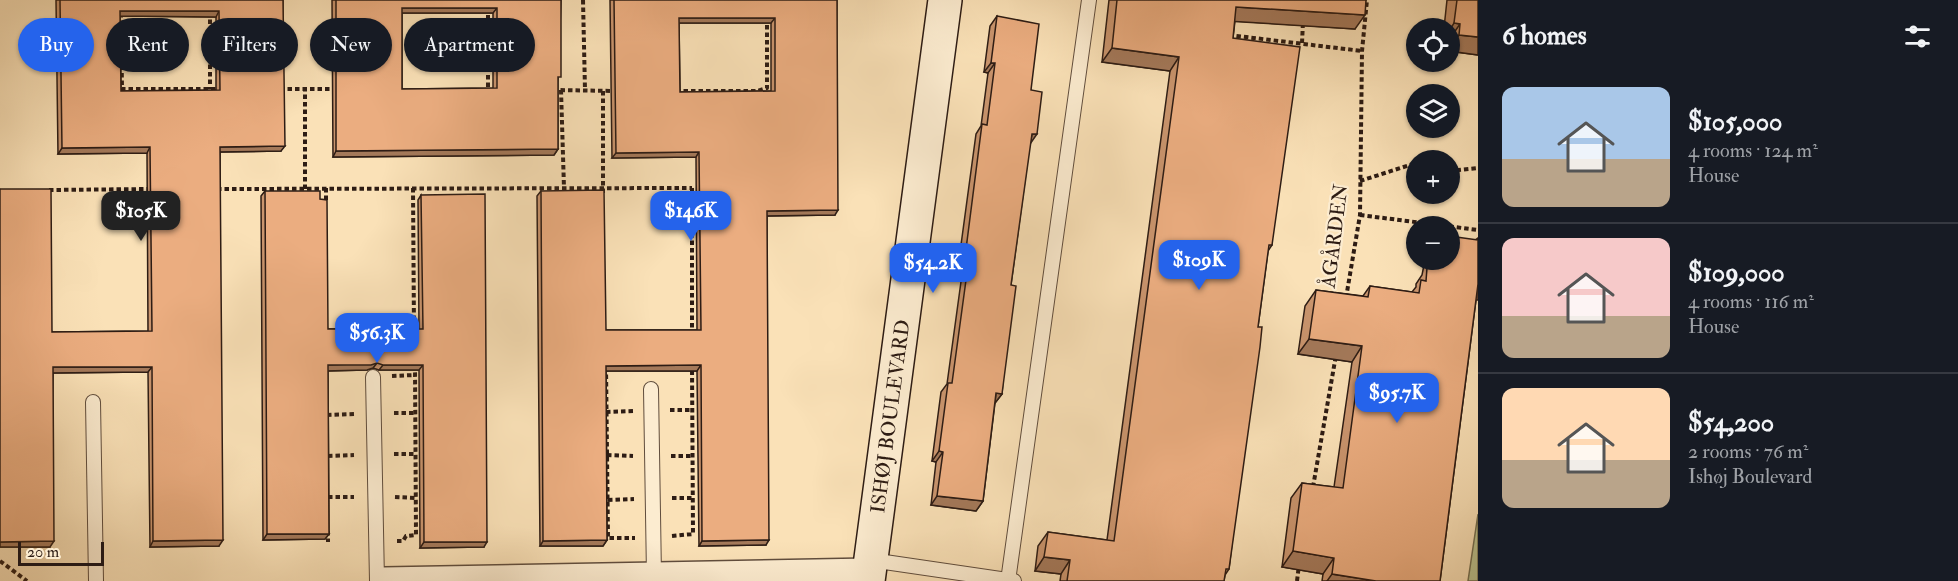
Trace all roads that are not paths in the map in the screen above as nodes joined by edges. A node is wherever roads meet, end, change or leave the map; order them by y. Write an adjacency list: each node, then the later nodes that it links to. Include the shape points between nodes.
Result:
1 (945, 0): 6 (street, ISHØJ BOULEVARD)
2 (1089, 0): 12 (lane)
3 (373, 377): 10 (lane)
4 (651, 389): 7 (lane)
5 (93, 402): 9 (lane)
6 (869, 571): 7 (street); 12 (lane)
7 (654, 576): 8 (street)
8 (584, 579): 11 (street)
9 (96, 581)
10 (377, 581)
11 (384, 581)
12 (1010, 581)

